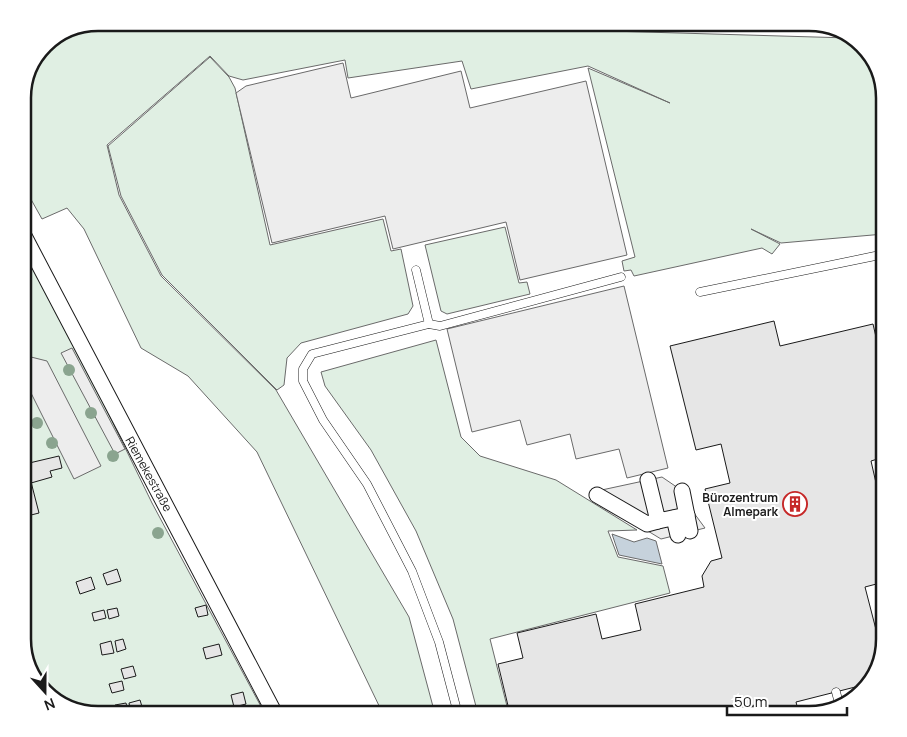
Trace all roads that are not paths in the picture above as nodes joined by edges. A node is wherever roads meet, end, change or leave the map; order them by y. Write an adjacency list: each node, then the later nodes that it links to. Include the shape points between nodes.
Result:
1 (31, 249): 13 (street, Riemekestraße)
2 (876, 256): 5 (lane)
3 (416, 270): 6 (lane)
4 (620, 278): 6 (lane, via 440,326)
5 (700, 292)
6 (429, 324): 14 (lane, via 312,354 303,369 303,381 323,420 367,484 412,571 439,642)
7 (648, 480): 10 (street)
8 (682, 490): 10 (street, via 686,525)
9 (603, 492): 10 (street, via 613,505 647,524)
10 (658, 521)
11 (836, 692): 12 (lane)
12 (838, 699)
13 (271, 706)
14 (456, 706)

